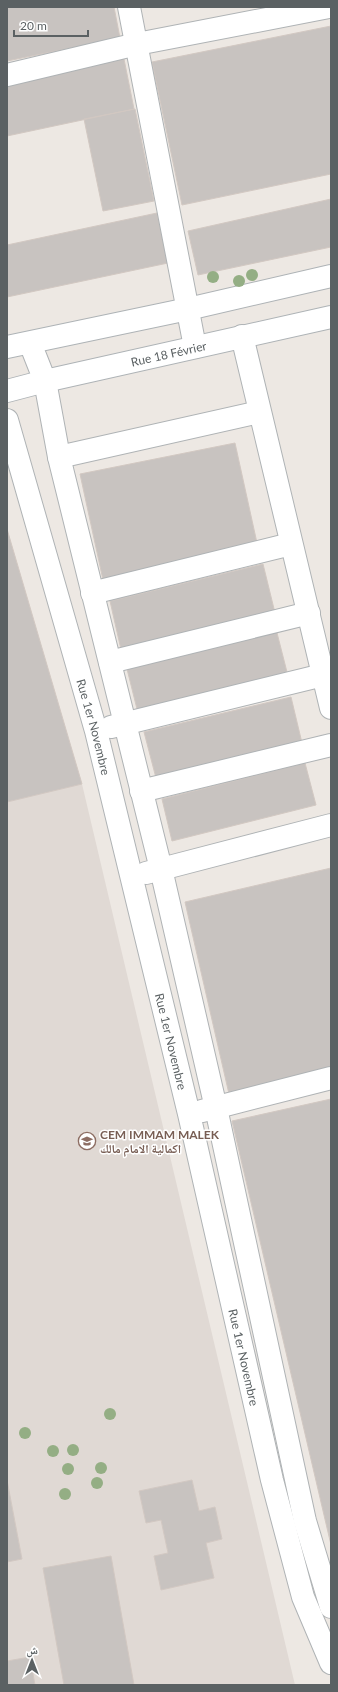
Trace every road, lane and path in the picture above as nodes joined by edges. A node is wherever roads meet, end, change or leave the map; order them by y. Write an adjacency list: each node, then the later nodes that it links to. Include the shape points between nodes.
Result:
1 (129, 7): 3 (street)
2 (329, 7): 3 (street)
3 (137, 44): 4 (street); 6 (street)
4 (7, 75)
5 (331, 276): 6 (street)
6 (188, 309): 9 (street); 11 (street)
7 (331, 317): 8 (street, Rue 18 Février)
8 (242, 336): 11 (street, Rue 18 Février); 14 (street)
9 (30, 343): 10 (street); 12 (street, Rue 1er Novembre)
10 (7, 347)
11 (195, 347): 12 (street, Rue 18 Février)
12 (45, 381): 13 (street, Rue 18 Février); 16 (street, Rue 1er Novembre)
13 (7, 391)
14 (259, 412): 16 (street); 17 (street)
15 (7, 420): 24 (street, Rue 1er Novembre)
16 (59, 457): 18 (street, Rue 1er Novembre)
17 (291, 544): 18 (street); 19 (street)
18 (92, 593): 20 (street, Rue 1er Novembre)
19 (309, 613): 20 (street); 21 (street)
20 (110, 662): 23 (street, Rue 1er Novembre)
21 (323, 675): 22 (street); 23 (street)
22 (331, 708)
23 (125, 723): 24 (street); 26 (street, Rue 1er Novembre)
24 (96, 731): 29 (street, Rue 1er Novembre)
25 (331, 745): 26 (street)
26 (141, 791): 28 (street, Rue 1er Novembre)
27 (331, 825): 28 (street)
28 (161, 869): 29 (street); 30 (street, Rue 1er Novembre)
29 (131, 877): 31 (street, Rue 1er Novembre)
30 (188, 989): 31 (street); 33 (street, Rue 1er Novembre)
31 (161, 997): 34 (street, Rue 1er Novembre)
32 (331, 1078): 33 (street)
33 (216, 1108): 34 (street); 36 (street, Rue 1er Novembre, via 305,1521)
34 (189, 1114): 35 (street, Rue 1er Novembre, via 272,1480)
35 (303, 1597): 36 (street); 37 (street, Rue 1er Novembre)
36 (328, 1599)
37 (331, 1663)

